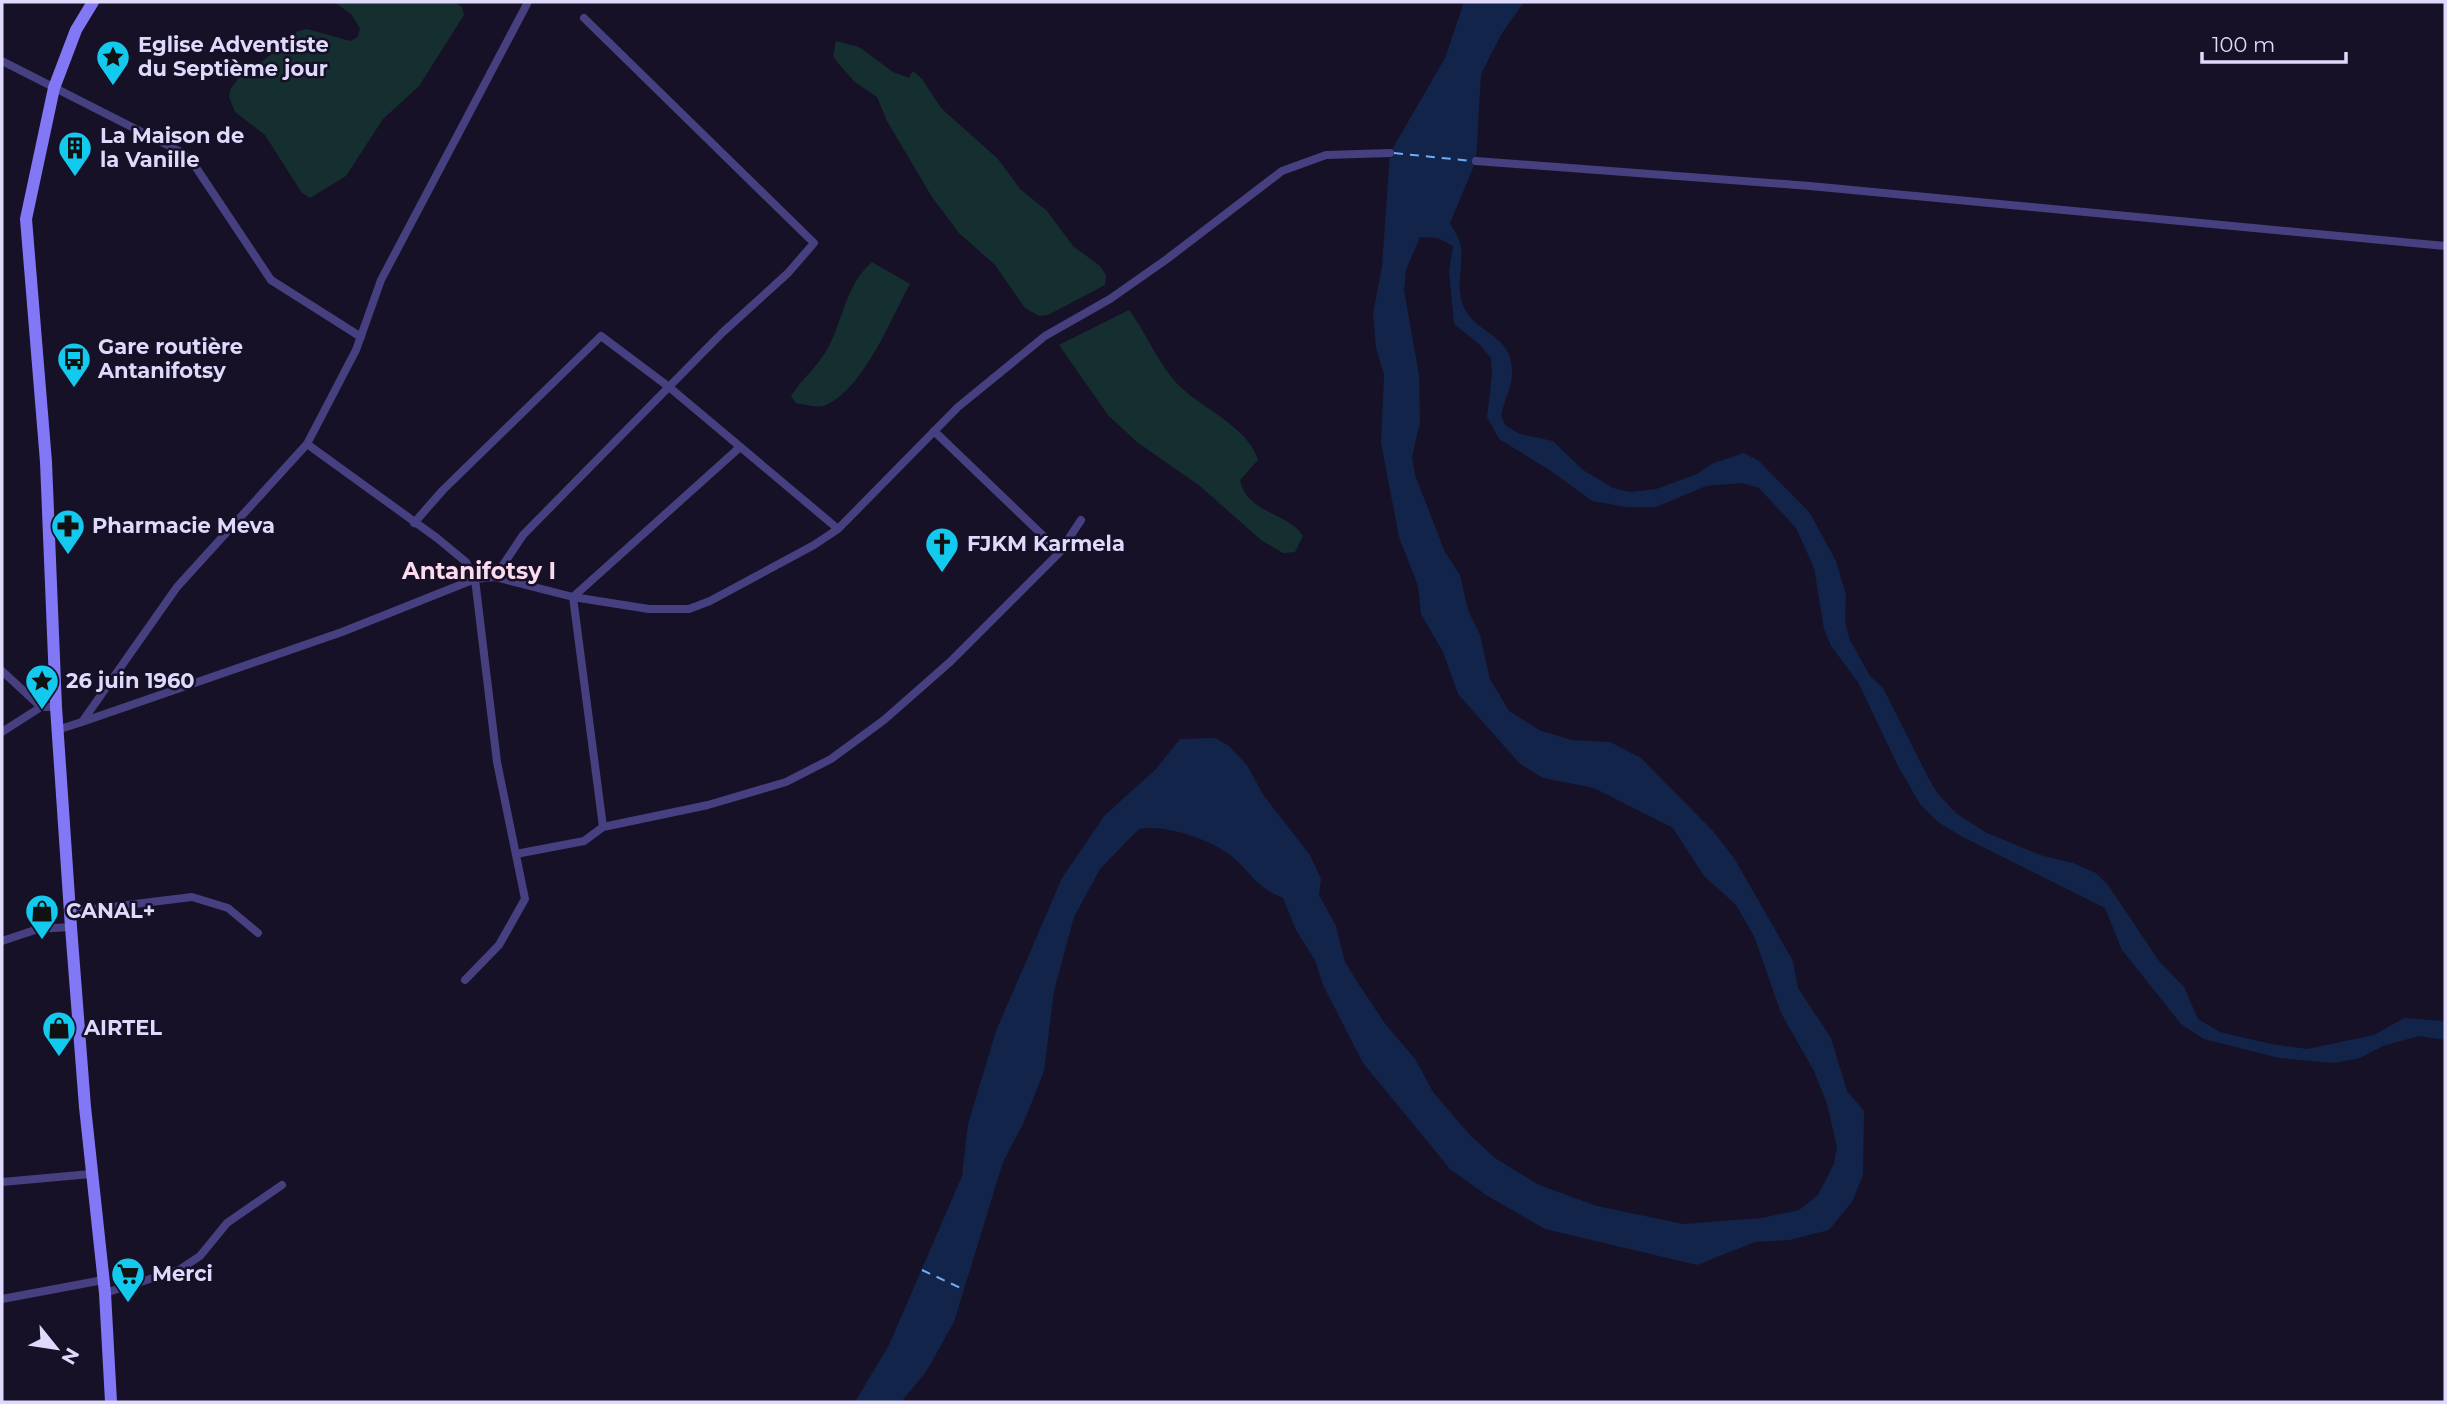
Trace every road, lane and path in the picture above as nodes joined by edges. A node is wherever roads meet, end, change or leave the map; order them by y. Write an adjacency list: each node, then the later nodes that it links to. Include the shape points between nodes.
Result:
1 (93, 2): 5 (main road, via 76,30)
2 (528, 2): 9 (street, via 381,279)
3 (584, 18): 10 (street, via 814,243)
4 (2, 61): 5 (street)
5 (54, 88): 9 (street, via 181,152 271,279); 23 (main road, via 26,219 46,449)
6 (1390, 153): 11 (street, via 1326,155 1282,172 1110,299 1045,336)
7 (1476, 161): 8 (street, via 1811,186)
8 (2445, 246)
9 (360, 337): 12 (street)
10 (669, 387): 13 (street); 15 (street, via 601,336); 18 (street, via 523,535)
11 (934, 431): 16 (street); 17 (street)
12 (307, 444): 15 (street); 24 (street, via 177,587)
13 (739, 448): 16 (street); 20 (street)
14 (1081, 520): 17 (street)
15 (414, 523): 19 (street, via 466,562)
16 (838, 528): 20 (street, via 751,580 689,609 649,609)
17 (1060, 552): 27 (street, via 950,662 831,760 786,782 708,805)
18 (495, 577): 19 (street); 20 (street)
19 (475, 579): 24 (street, via 342,632); 28 (street, via 498,762)
20 (573, 597): 27 (street)
21 (2, 671): 22 (street)
22 (41, 707): 23 (street); 26 (street)
23 (56, 707): 25 (main road)
24 (82, 722): 25 (street)
25 (60, 729): 29 (main road)
26 (2, 732)
27 (603, 827): 28 (street, via 584,841)
28 (516, 854): 33 (street, via 526,899 499,945)
29 (70, 912): 30 (main road); 31 (street, via 192,897 228,908)
30 (71, 927): 32 (street, via 38,929); 34 (main road)
31 (258, 933)
32 (2, 941)
33 (465, 979)
34 (91, 1174): 35 (street); 37 (main road)
35 (2, 1182)
36 (282, 1185): 37 (street, via 227,1223 200,1256 179,1270)
37 (104, 1287): 38 (street); 39 (main road)
38 (2, 1299)
39 (111, 1402)

